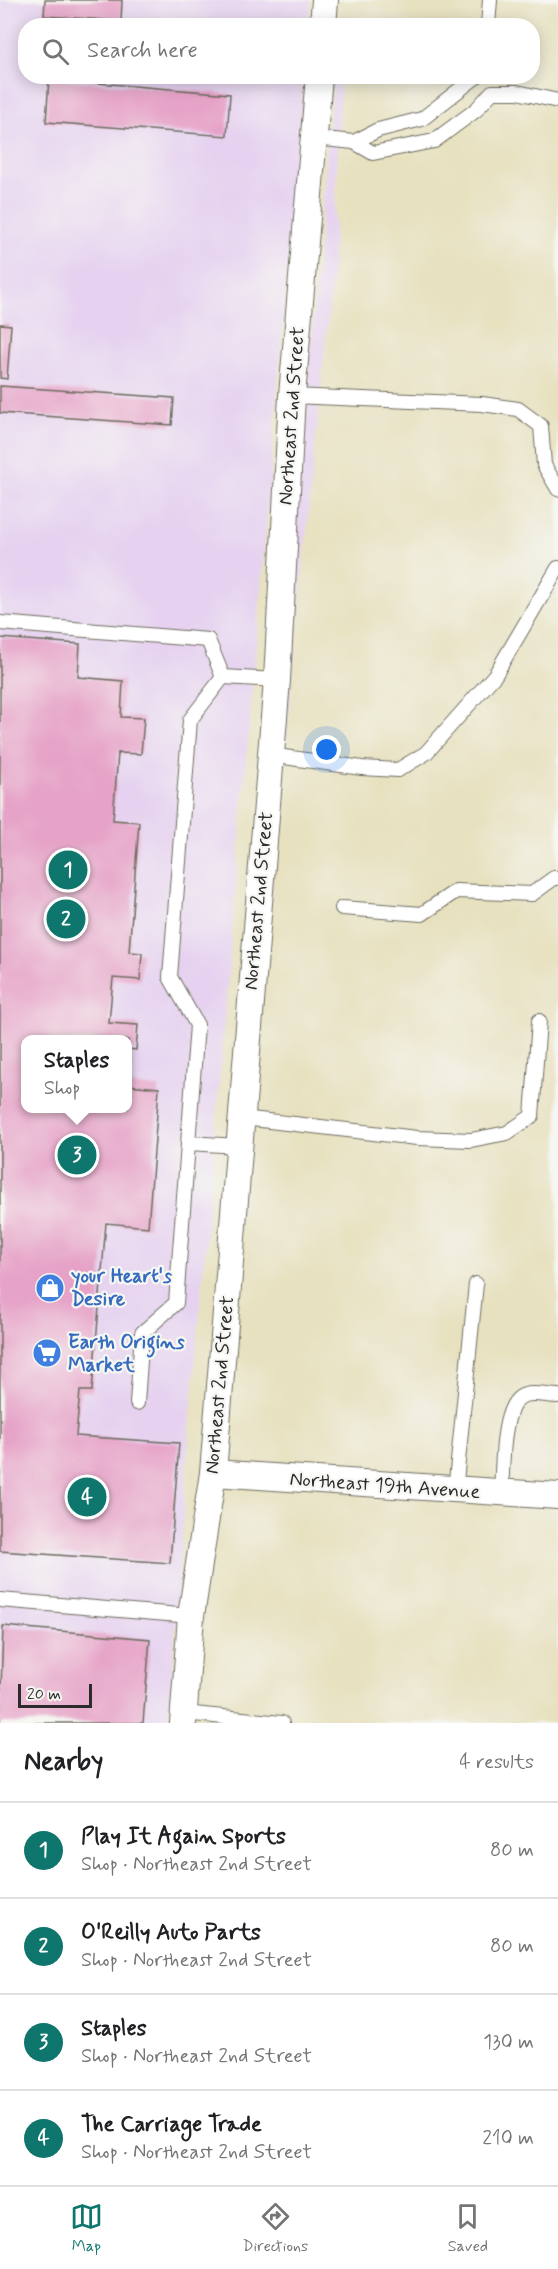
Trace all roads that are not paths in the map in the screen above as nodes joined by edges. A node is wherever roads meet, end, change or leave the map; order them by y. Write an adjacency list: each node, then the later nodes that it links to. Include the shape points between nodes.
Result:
1 (325, 0): 3 (street)
2 (490, 0): 4 (lane)
3 (324, 18)
4 (489, 18)
5 (318, 84): 8 (street, Northeast 2nd Street)
6 (467, 84): 9 (lane, via 422,119 378,130)
7 (558, 100): 9 (lane, via 517,92 492,92 476,110 434,141 373,153)
8 (314, 138): 9 (lane); 10 (street, Northeast 2nd Street)
9 (354, 142)
10 (292, 396): 11 (lane, via 518,409 541,426 544,465); 15 (street, Northeast 2nd Street)
11 (558, 489)
12 (558, 568): 16 (lane, via 495,675 426,753 398,770)
13 (0, 623): 14 (lane, via 208,640)
14 (223, 677): 15 (lane); 21 (lane, via 190,720 170,977 198,1025)
15 (277, 680): 16 (street, Northeast 2nd Street)
16 (270, 755): 20 (street, Northeast 2nd Street)
17 (558, 878): 18 (lane, via 532,894 456,891 422,915)
18 (342, 908)
19 (539, 1021): 20 (lane, via 532,1116 507,1133 471,1140 417,1138)
20 (242, 1118): 22 (street, Northeast 2nd Street)
21 (188, 1143): 22 (lane); 25 (lane, via 176,1303 142,1333)
22 (239, 1146): 26 (street, Northeast 2nd Street)
23 (476, 1284): 27 (lane)
24 (558, 1396): 28 (lane, via 525,1395 513,1403 507,1422)
25 (137, 1403)
26 (213, 1473): 27 (street, Northeast 19th Avenue); 31 (street, Northeast 2nd Street)
27 (455, 1491): 28 (street, Northeast 19th Avenue)
28 (501, 1494): 29 (street, Northeast 19th Avenue)
29 (558, 1496)
30 (0, 1600): 31 (lane)
31 (191, 1616): 32 (street, Northeast 2nd Street)
32 (184, 1718): 33 (lane)
33 (282, 1723)

